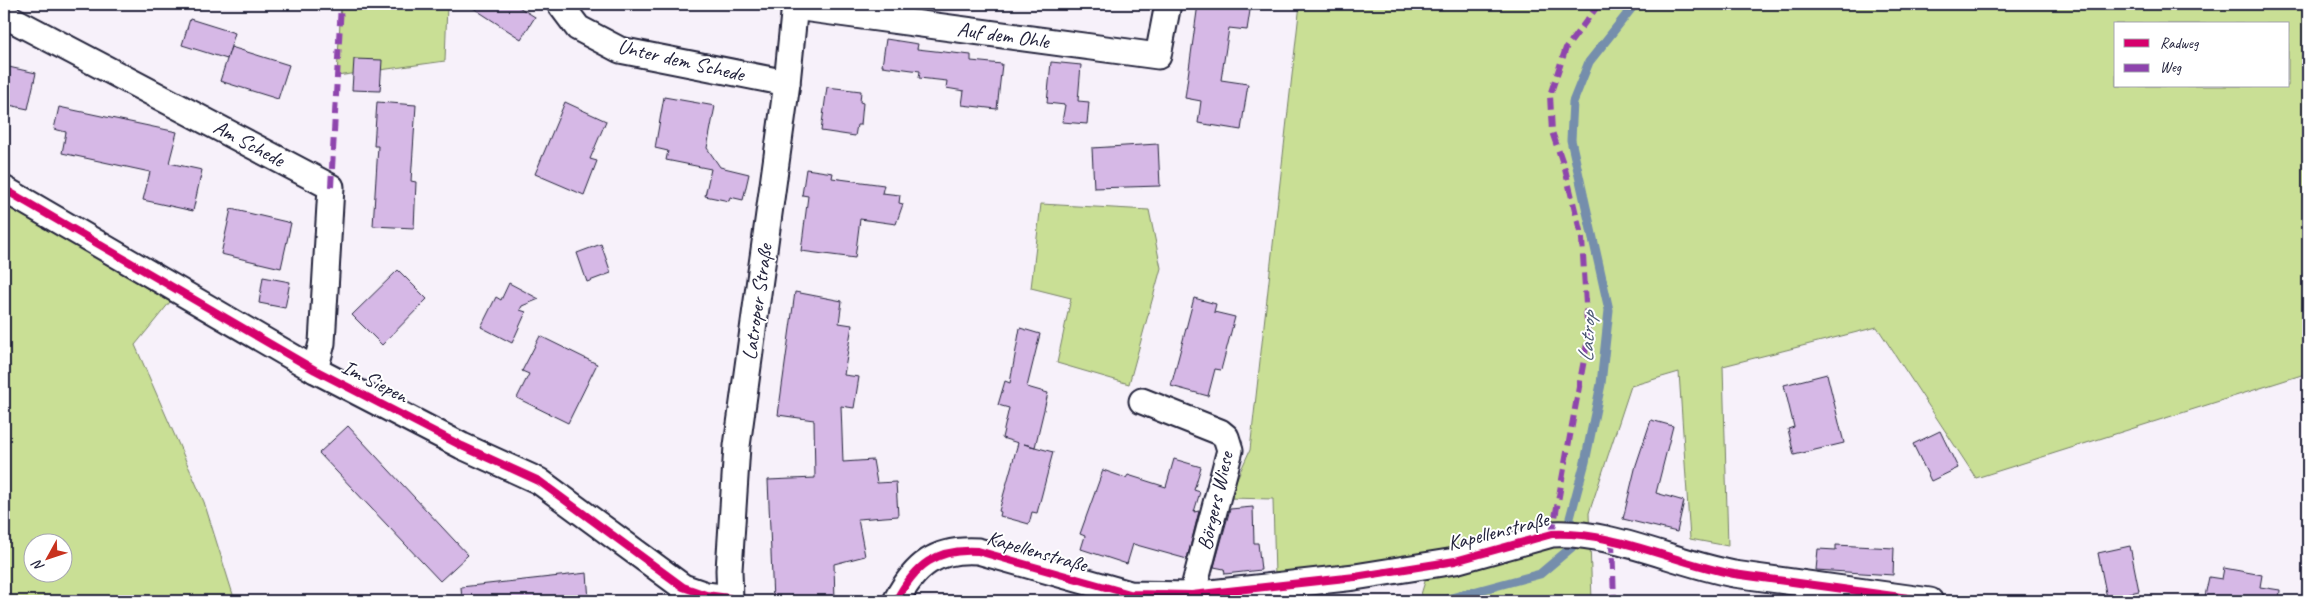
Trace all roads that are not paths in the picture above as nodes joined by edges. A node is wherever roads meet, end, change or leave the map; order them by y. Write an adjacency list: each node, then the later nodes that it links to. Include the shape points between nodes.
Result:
1 (560, 4): 5 (street, Unter dem Schede, via 578,28 620,50)
2 (1168, 4): 3 (street, Auf dem Ohle, via 1158,56)
3 (795, 5): 5 (street, Latroper Straße)
4 (4, 14): 7 (street, Am Schede, via 330,187 322,343)
5 (787, 83): 11 (street, Latroper Straße, via 738,446 729,570)
6 (4, 189): 7 (street, Im Siepen)
7 (315, 370): 11 (street, Im Siepen, via 462,446 539,481 683,587)
8 (1142, 401): 9 (street, Börgers Wiese, via 1220,432 1229,444)
9 (1192, 595): 10 (street, Kapellenstraße); 13 (street, Kapellenstraße, via 1355,577 1455,561 1561,534 1595,537 1713,570)
10 (1129, 598): 12 (street, Kapellenstraße, via 978,551 959,551 939,555 921,566)
11 (730, 600)
12 (896, 601)
13 (1930, 601)

